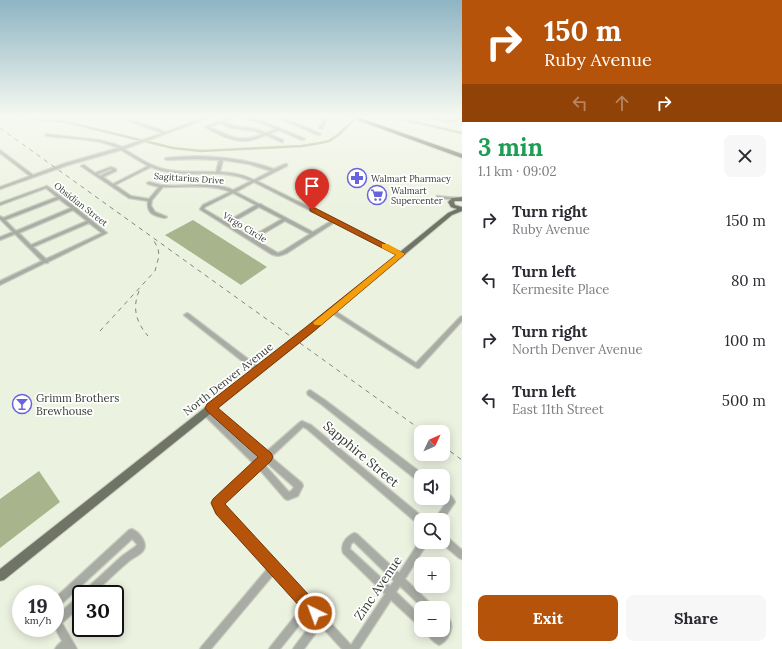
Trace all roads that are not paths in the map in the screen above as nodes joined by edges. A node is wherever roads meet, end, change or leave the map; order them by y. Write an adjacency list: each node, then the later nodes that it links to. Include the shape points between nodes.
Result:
1 (116, 147): 5 (street)
2 (126, 147): 5 (street)
3 (444, 147): 7 (highway)
4 (445, 147): 7 (highway)
5 (121, 149): 14 (street); 18 (street)
6 (0, 151): 18 (street)
7 (462, 153)
8 (167, 159): 9 (street)
9 (221, 159): 11 (street); 16 (street)
10 (264, 160): 11 (street)
11 (259, 164): 15 (street)
12 (286, 165): 15 (street, Virgo Circle)
13 (83, 166): 17 (street)
14 (151, 166): 16 (street, via 165,171); 22 (street)
15 (275, 171): 20 (street, Virgo Circle)
16 (218, 172): 20 (street, via 240,175)
17 (95, 174): 19 (street); 19 (street, via 108,169 115,170)
18 (32, 176): 24 (street)
19 (100, 177): 22 (street)
20 (256, 181): 25 (street, Virgo Circle); 39 (street)
21 (149, 183): 23 (street, Sagittarius Drive)
22 (113, 185): 28 (street, via 130,197)
23 (162, 186): 25 (street, Sagittarius Drive, via 217,187); 28 (street)
24 (0, 188)
25 (234, 191): 31 (street, Sagittarius Drive); 40 (street, Virgo Circle, via 202,208)
26 (60, 197): 29 (street, Obsidian Street, via 46,187); 32 (street, Obsidian Street); 36 (street)
27 (461, 199): 30 (main road, via 452,200); 30 (street, via 438,197)
28 (150, 200): 35 (street, via 151,211)
29 (0, 204)
30 (451, 204): 33 (main road); 34 (main road)
31 (260, 205): 37 (street, Sagittarius Drive); 40 (street)
32 (74, 208): 38 (street, Obsidian Street); 41 (street)
33 (462, 209): 34 (main road, North Denver Avenue)
34 (450, 214): 46 (main road, North Denver Avenue)
35 (165, 217)
36 (1, 218): 41 (street)
37 (285, 219): 42 (street, Sagittarius Drive); 44 (street)
38 (90, 221): 45 (street); 47 (street, Obsidian Street, via 105,234)
39 (334, 221): 42 (street, Virgo Circle); 46 (street)
40 (225, 224): 44 (street, Virgo Circle)
41 (16, 233): 43 (street); 45 (street)
42 (313, 234): 44 (street, Virgo Circle, via 278,255)
43 (0, 239)
44 (250, 239)
45 (30, 247): 47 (street)
46 (402, 254): 49 (main road, North Denver Avenue)
47 (46, 262): 48 (street)
48 (0, 283)
49 (332, 311): 51 (street, via 417,366); 52 (main road, North Denver Avenue)
50 (187, 315): 52 (street)
51 (462, 318)
52 (258, 370): 54 (main road, North Denver Avenue)
53 (310, 393): 57 (street)
54 (208, 410): 55 (street); 56 (street); 63 (main road, North Denver Avenue)
55 (267, 457): 56 (street); 56 (street, via 299,486 295,493 288,496); 58 (street, Sapphire Street, via 302,424 309,427)
56 (259, 464): 62 (street, via 217,503)
57 (414, 473)
58 (414, 515)
59 (450, 545): 61 (street)
60 (420, 549): 64 (street, Zinc Avenue)
61 (462, 555)
62 (274, 567): 71 (street); 79 (street)
63 (0, 576)
64 (400, 581): 68 (street, Zinc Avenue); 68 (street, via 354,537 348,542 346,550); 70 (street)
65 (76, 585): 66 (street, via 132,533 140,543 140,548)
66 (98, 585)
67 (72, 588): 69 (street)
68 (391, 593): 74 (street); 83 (street, Zinc Avenue)
69 (64, 596)
70 (421, 601)
71 (309, 606): 75 (street); 80 (street)
72 (72, 607): 73 (street)
73 (64, 614)
74 (414, 615)
75 (321, 619): 81 (street); 82 (street)
76 (64, 634): 77 (street)
77 (70, 645): 78 (street)
78 (60, 649)
79 (205, 649)
80 (274, 649)
81 (298, 649)
82 (348, 649)
83 (354, 649)

